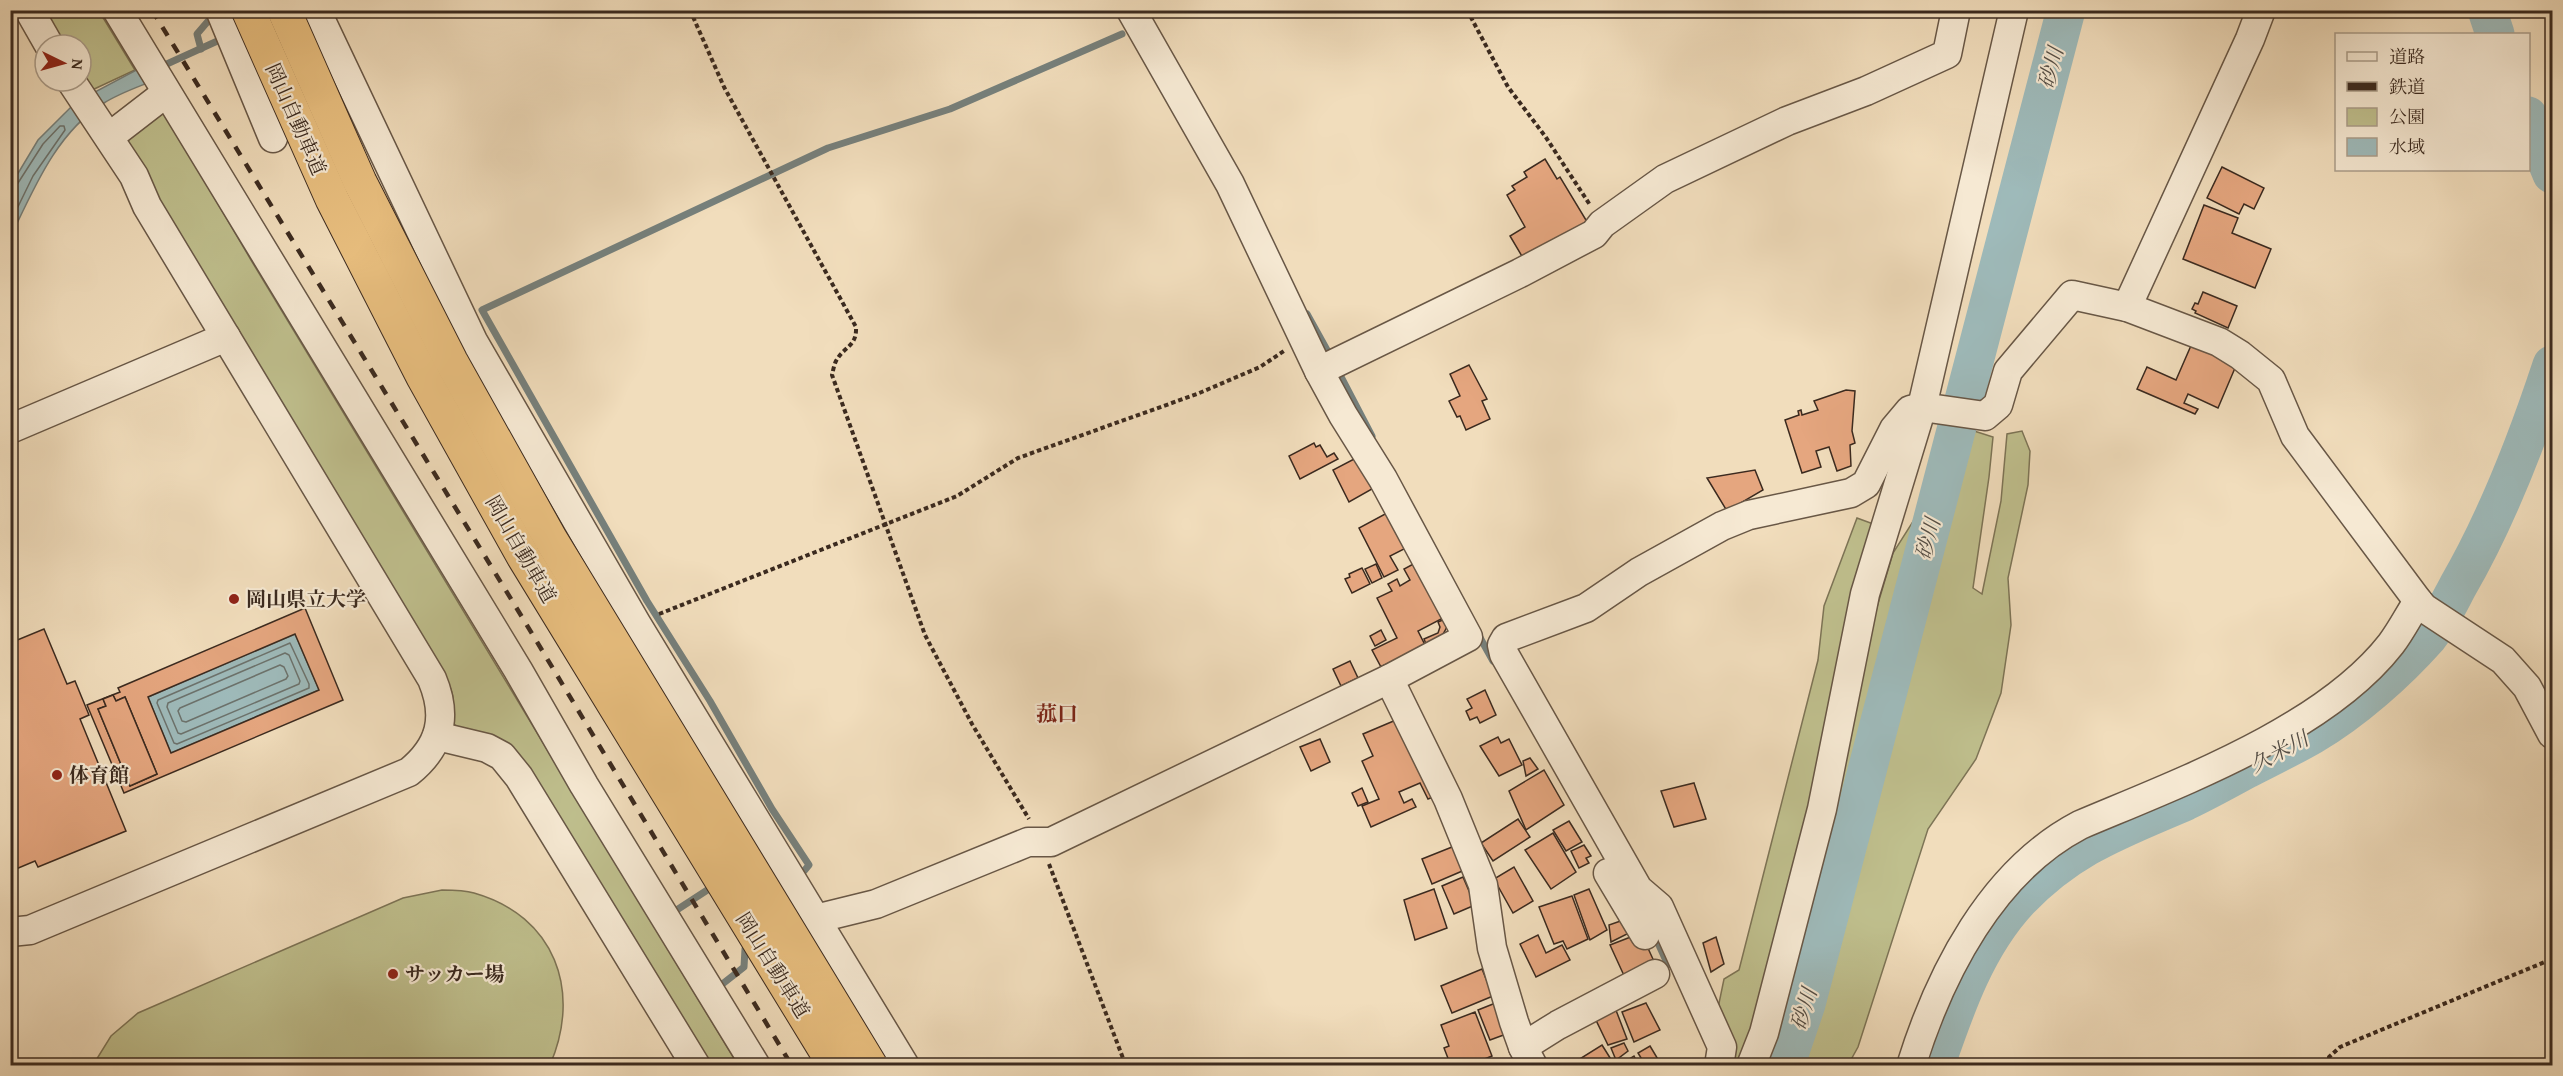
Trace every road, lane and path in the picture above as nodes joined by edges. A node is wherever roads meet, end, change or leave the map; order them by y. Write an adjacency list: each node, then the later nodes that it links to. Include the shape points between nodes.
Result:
1 (28, 10): 12 (street)
2 (117, 10): 13 (street)
3 (284, 10): 41 (highway, 岡山自動車道, bridge, via 360,182 457,371 550,538)
4 (690, 10): 24 (path, via 724,87 856,327 851,346 836,361 832,375)
5 (1131, 10): 20 (street, via 1230,184)
6 (1467, 10): 17 (path, via 1508,87)
7 (1956, 10): 17 (street, via 1947,54 1787,121 1665,179)
8 (2014, 10): 22 (street)
9 (2260, 10): 18 (street)
10 (317, 11): 11 (street); 32 (street, via 473,341 636,623)
11 (232, 26): 16 (street); 40 (highway, 岡山自動車道, bridge, via 332,199 423,377 529,566)
12 (42, 33)
13 (157, 87): 15 (street); 39 (street, via 179,111)
14 (79, 93): 15 (street)
15 (107, 134): 19 (street)
16 (273, 138)
17 (1602, 224): 21 (street, via 1593,234 1520,273)
18 (2127, 307): 22 (street, via 2072,295 2008,371 1998,405 1985,416); 25 (street, via 2218,342 2271,380 2295,436)
19 (226, 337): 23 (street); 30 (street, via 432,679 441,717)
20 (1303, 340): 21 (street); 24 (path, via 1260,367 1197,394 1018,458 957,496)
21 (1328, 366): 27 (street, via 1343,415)
22 (1932, 408): 27 (street, via 1910,410 1893,429 1866,484 1851,493 1749,515 1722,526 1639,572 1586,608); 45 (street, via 1865,594 1822,809 1764,1033)
23 (10, 429)
24 (884, 525): 26 (path); 31 (path, via 925,635)
25 (2421, 605): 29 (street, via 2503,660 2527,687); 46 (street, via 2372,666 2294,724 2208,770 2080,825 2023,865 1974,927 1945,981)
26 (662, 613)
27 (1486, 647): 28 (street); 34 (street); 44 (street, via 1504,654 1638,889 1659,907 1722,1047)
28 (1389, 678): 31 (street, via 1051,842); 37 (street, via 1448,799 1483,885 1492,948)
29 (2553, 734)
30 (437, 736): 33 (street, via 423,760 409,772 30,930); 38 (street, via 487,748 502,756 519,777)
31 (1041, 842): 32 (street, via 1028,842 876,904); 43 (path)
32 (815, 919): 42 (street)
33 (10, 932)
34 (1645, 935)
35 (2553, 959): 47 (path, via 2340,1047 2329,1057)
36 (1655, 974): 37 (street, via 1558,1025)
37 (1528, 1056)
38 (696, 1065)
39 (756, 1065)
40 (835, 1065)
41 (871, 1065)
42 (905, 1065)
43 (1126, 1065)
44 (1719, 1065)
45 (1752, 1065)
46 (1911, 1065)
47 (2329, 1065)

